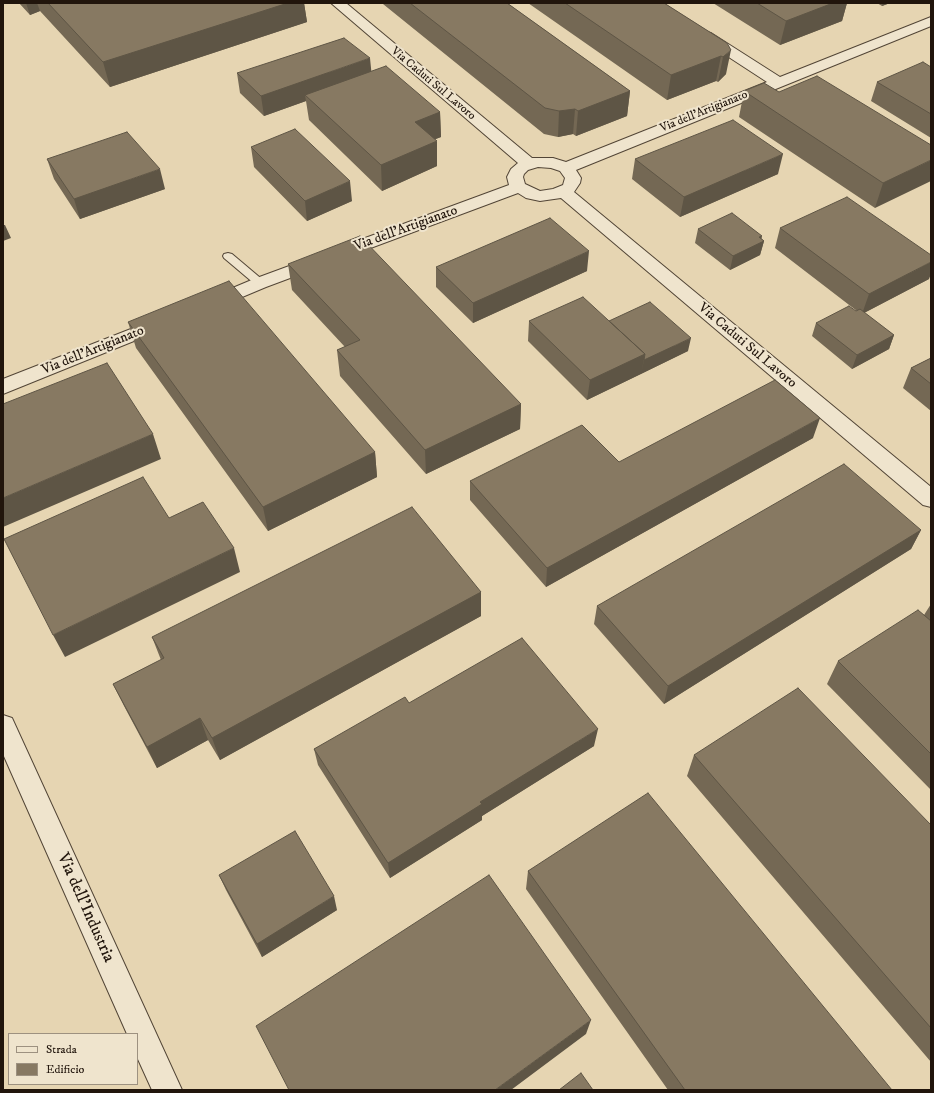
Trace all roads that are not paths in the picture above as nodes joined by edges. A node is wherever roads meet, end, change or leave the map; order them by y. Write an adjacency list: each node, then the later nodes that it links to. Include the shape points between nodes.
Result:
1 (338, 3): 5 (street, Via Caduti Sul Lavoro)
2 (931, 21): 4 (street, Via dell'Artigianato)
3 (693, 28): 4 (street)
4 (778, 82): 6 (street, Via dell'Artigianato)
5 (529, 164): 6 (street, via 544,162); 7 (street, via 517,172 516,182)
6 (566, 168): 8 (street, via 573,178)
7 (519, 187): 8 (street, via 540,196); 10 (street, Via dell'Artigianato)
8 (564, 192): 14 (street, Via Caduti Sul Lavoro)
9 (228, 256): 10 (lane)
10 (260, 283): 11 (street, Via dell'Artigianato)
11 (194, 310)
12 (172, 319): 13 (street, Via dell'Artigianato)
13 (3, 387)
14 (931, 499)
15 (3, 726): 16 (street, Via dell’Industria)
16 (167, 1090)

